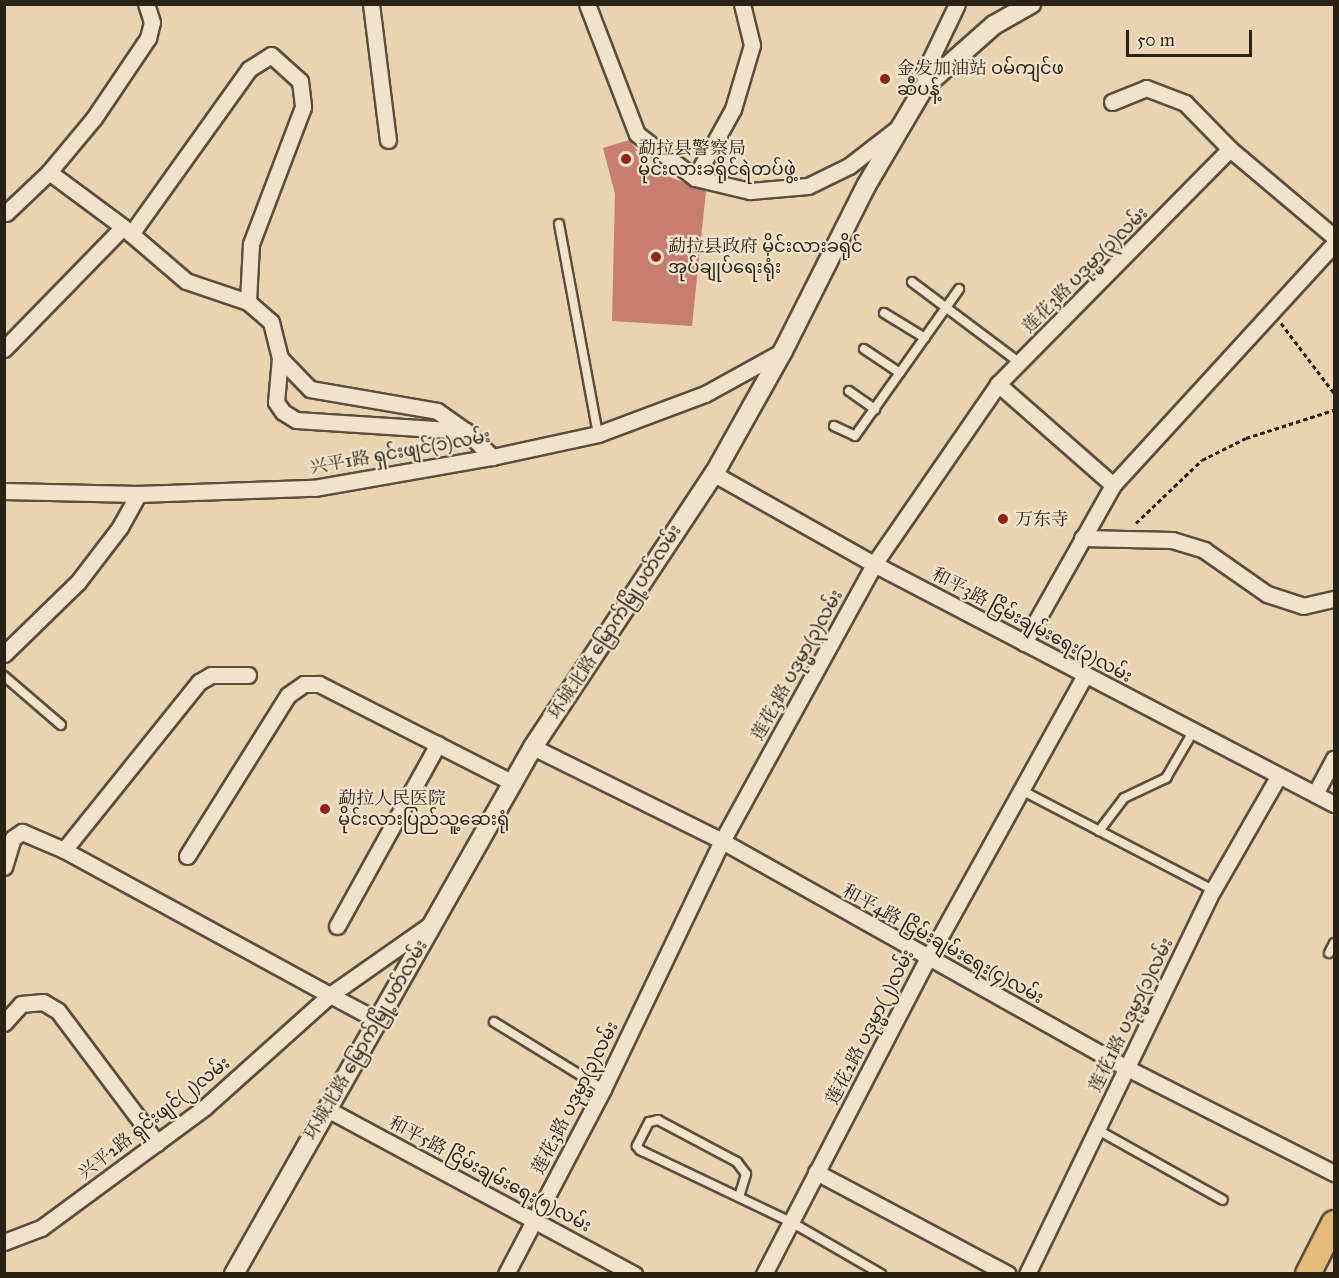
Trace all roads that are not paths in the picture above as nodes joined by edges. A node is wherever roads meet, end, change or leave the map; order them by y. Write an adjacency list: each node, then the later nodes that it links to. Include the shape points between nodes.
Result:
1 (146, 4): 12 (street, via 152,22 148,38 94,118)
2 (371, 4): 10 (street)
3 (587, 4): 13 (street, via 637,134)
4 (742, 4): 13 (street, via 752,45 733,109)
5 (957, 4): 7 (street, via 924,73)
6 (1031, 4): 7 (street, 环城北路 မြောက်မြို့ပတ်လမ်း, via 994,25)
7 (925, 86): 9 (street, 环城北路 မြောက်မြို့ပတ်လမ်း)
8 (1112, 102): 11 (street, via 1146,88 1166,92 1185,103)
9 (903, 124): 13 (street, via 849,166 808,186 750,190); 28 (street, 环城北路 မြောက်မြို့ပတ်လမ်း, via 866,186)
10 (388, 141)
11 (1230, 148): 18 (street); 30 (street, 莲花3路 ပဒုမ္မာ(၃)လမ်း)
12 (49, 172): 15 (street); 17 (street)
13 (694, 178)
14 (4, 196): 15 (street)
15 (5, 215)
16 (559, 224): 37 (lane)
17 (127, 231): 22 (street, via 186,280); 22 (street, via 249,69 271,55 300,81 303,107 251,244); 26 (street)
18 (1335, 237)
19 (1335, 244): 40 (street)
20 (912, 282): 23 (lane)
21 (959, 290): 23 (lane)
22 (248, 302): 29 (street, via 271,322)
23 (947, 307): 25 (lane); 30 (lane)
24 (884, 313): 25 (lane)
25 (925, 338): 31 (lane)
26 (4, 349)
27 (864, 349): 31 (lane)
28 (783, 351): 37 (street, 兴平1路 ရှင်းဖျင်(၁)လမ်း, via 705,394); 39 (street, 环城北路 မြောက်မြို့ပတ်လမ်း)
29 (280, 357): 36 (street, via 310,389 437,411); 36 (street, via 276,402 296,420)
30 (1020, 363): 32 (street, 莲花3路 ပဒုမ္မာ(၃)လမ်း)
31 (900, 373): 34 (lane)
32 (998, 384): 40 (street); 44 (street, 莲花3路 ပဒုမ္မာ(၃)လမ်း)
33 (849, 391): 34 (lane)
34 (875, 409): 35 (lane, via 855,436)
35 (834, 426)
36 (466, 431): 38 (street)
37 (598, 434): 38 (street, 兴平1路 ရှင်းဖျင်(၁)လမ်း)
38 (492, 457): 42 (street, 兴平1路 ရှင်းဖျင်(၁)လမ်း, via 314,488)
39 (714, 474): 44 (street, 和平3路 ငြိမ်းချမ်းရေး(၃)လမ်း); 54 (street, 环城北路 မြောက်မြို့ပတ်လမ်း)
40 (1113, 485): 43 (street)
41 (4, 491): 42 (street, 兴平1路 ရှင်းဖျင်(၁)လမ်း)
42 (138, 494): 47 (street, via 120,527 78,582)
43 (1082, 538): 45 (street, via 1172,540 1204,550 1267,594 1303,606); 46 (street)
44 (874, 564): 46 (street, 和平3路 ငြိမ်းချမ်းရေး(၃)လမ်း); 62 (street, 莲花3路 ပဒုမ္မာ(၃)လမ်း)
45 (1335, 599)
46 (1024, 643): 49 (street, 和平3路 ငြိမ်းချမ်းရေး(၃)လမ်း)
47 (4, 654)
48 (249, 675): 63 (street, via 211,675 199,682)
49 (1085, 675): 52 (street, 和平3路 ငြိမ်းချမ်းရေး(၃)လမ်း); 58 (street, 莲花2路 ပဒုမ္မာ(၂)လမ်း)
50 (4, 676): 51 (lane)
51 (61, 725)
52 (1193, 732): 56 (street, 和平3路 ငြိမ်းချမ်းရေး(၃)လမ်း); 61 (lane, via 1166,778 1124,798)
53 (438, 744): 57 (street); 64 (street, via 319,684 304,684 288,695); 68 (street)
54 (533, 747): 57 (street, 环城北路 မြောက်မြို့ပတ်လမ်း); 62 (street, 和平4路 ငြိမ်းချမ်းရေး(၄)လမ်း)
55 (1335, 759): 59 (street)
56 (1278, 777): 59 (street, 和平3路 ငြိမ်းချမ်းရေး(၃)လမ်း); 66 (street, 莲花1路 ပဒုမ္မာ(၁)လမ်း)
57 (513, 783): 67 (street, 环城北路 မြောက်မြို့ပတ်လမ်း)
58 (1021, 790): 61 (lane); 71 (street, 莲花2路 ပဒုမ္မာ(၂)လမ်း)
59 (1315, 794): 60 (street, 和平3路 ငြိမ်းချမ်းရေး(၃)လမ်း)
60 (1335, 804)
61 (1099, 831): 66 (lane)
62 (722, 842): 71 (street, 和平4路 ငြိမ်းချမ်းရေး(၄)လမ်း); 77 (street, 莲花3路 ပဒုမ္မာ(၃)လမ်း)
63 (64, 850): 65 (street, via 22,832 13,838); 72 (street)
64 (187, 856)
65 (4, 867)
66 (1213, 890): 76 (street, 莲花1路 ပဒုမ္မာ(၁)လမ်း)
67 (432, 924): 72 (street, 兴平2路 ရှင်းဖျင်(၂)လမ်း); 73 (street, 环城北路 မြောက်မြို့ပတ်လမ်း)
68 (337, 927)
69 (1335, 943): 70 (lane)
70 (1329, 953)
71 (927, 960): 76 (street, 和平4路 ငြိမ်းချမ်းရေး(၄)လမ်း); 81 (street, 莲花2路 ပဒုမ္မာ(၂)လမ်း)
72 (330, 995): 73 (street); 80 (street, 兴平2路 ရှင်းဖျင်(၂)လမ်း, via 205,1107)
73 (377, 1020): 78 (street, 环城北路 မြောက်မြို့ပတ်လမ်း)
74 (494, 1022): 77 (lane)
75 (4, 1023): 80 (street, via 21,1004 43,1002 58,1011)
76 (1129, 1069): 79 (street, 莲花1路 ပဒုမ္မာ(၁)လမ်း); 82 (street, 和平4路 ငြိမ်းချမ်းရေး(၄)လမ်း)
77 (603, 1089): 85 (street, 莲花3路 ပဒုမ္မာ(၃)လမ်း)
78 (327, 1109): 85 (street, 和平5路 ငြိမ်းချမ်းရေး(၅)လမ်း); 90 (street, 环城北路 မြောက်မြို့ပတ်လမ်း)
79 (1096, 1129): 84 (lane); 95 (street, 莲花1路 ပဒုမ္မာ(၁)လမ်း)
80 (157, 1143): 88 (street, 兴平2路 ရှင်းဖျင်(၂)လမ်း, via 41,1228)
81 (816, 1172): 86 (street, 莲花2路 ပဒုမ္မာ(၂)လမ်း); 94 (street)
82 (1335, 1173)
83 (739, 1197): 83 (lane, via 640,1150 637,1146 649,1122 657,1120 737,1162 747,1173); 86 (lane)
84 (1223, 1200)
85 (535, 1220): 89 (street, 和平5路 ငြိမ်းချမ်းရေး(၅)လမ်း); 91 (street, 莲花3路 ပဒုမ္မာ(၃)လမ်း)
86 (791, 1222): 92 (street, 莲花2路 ပဒုမ္မာ(၂)လမ်း); 93 (lane)
87 (1335, 1223): 96 (highway)
88 (4, 1242)
89 (629, 1272)
90 (234, 1274)
91 (506, 1274)
92 (764, 1274)
93 (881, 1274)
94 (1008, 1274)
95 (1027, 1274)
96 (1308, 1274)

